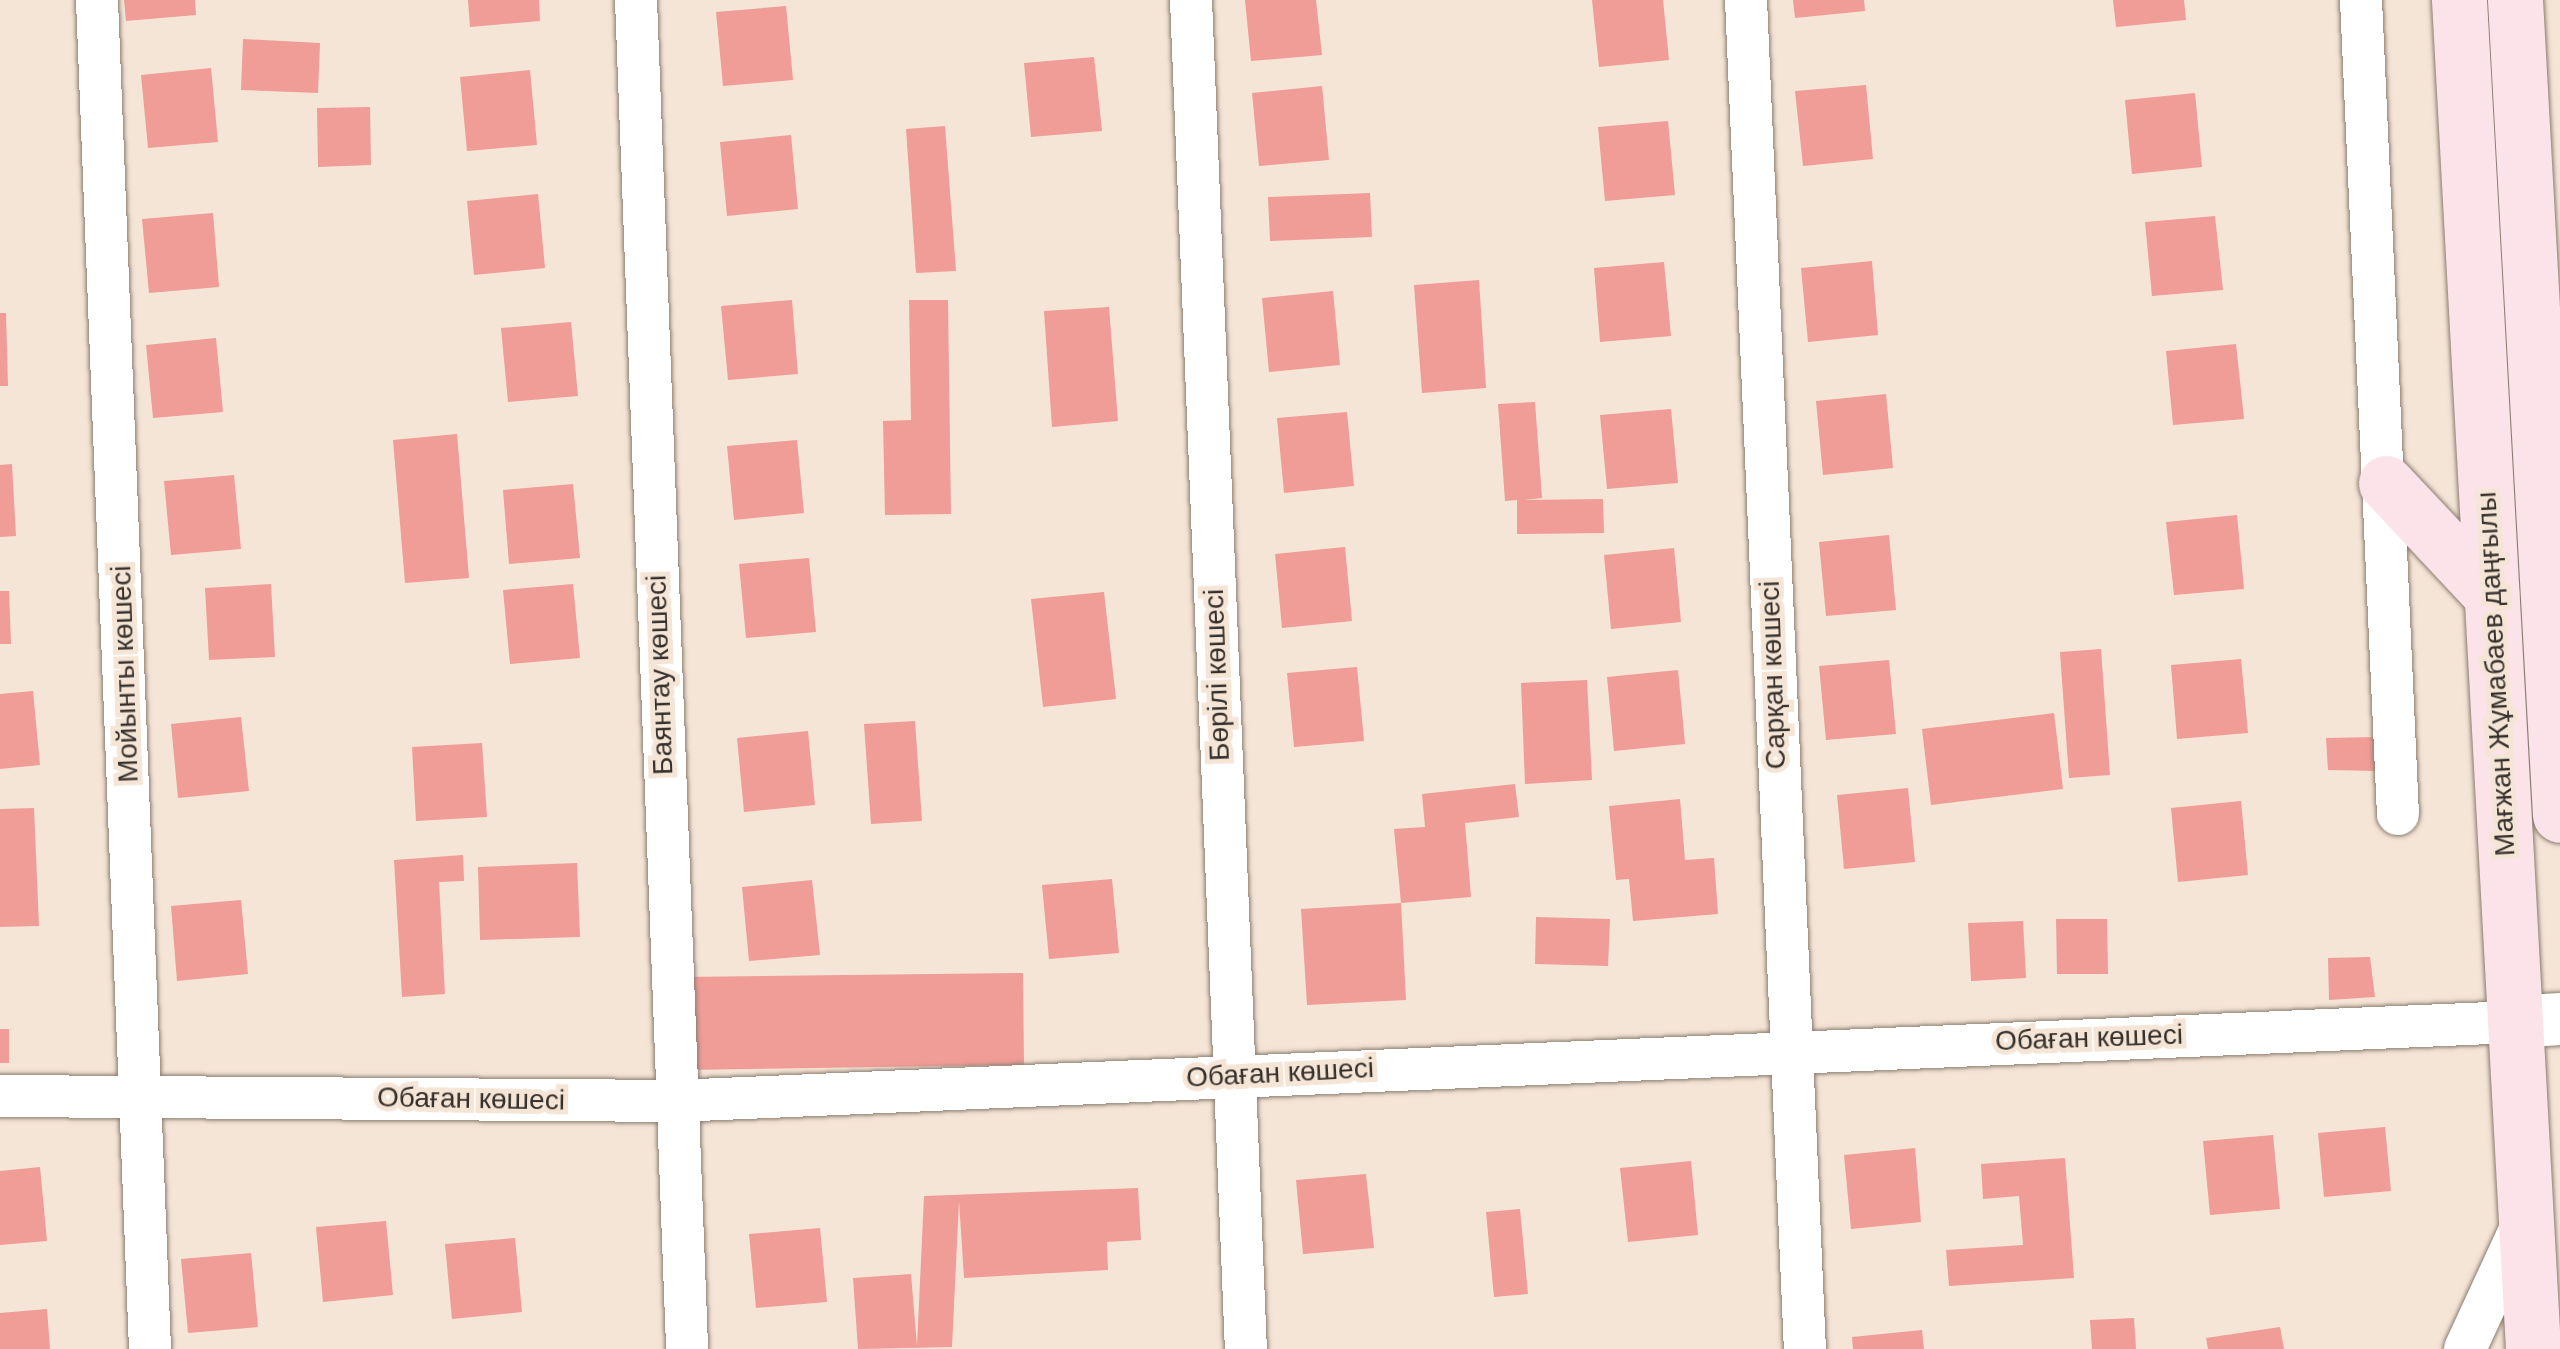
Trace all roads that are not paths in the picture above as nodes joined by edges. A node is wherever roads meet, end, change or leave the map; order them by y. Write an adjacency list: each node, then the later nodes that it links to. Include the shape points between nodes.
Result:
1 (98, 0): 16 (street, Мойынты көшесі)
2 (636, 0): 18 (street, Баянтау көшесі)
3 (1190, 0): 15 (street, Бөрілі көшесі)
4 (1746, 0): 14 (street, Сарқан көшесі)
5 (2361, 0): 8 (street)
6 (2459, 0): 9 (main road, Мағжан Жұмабаев даңғылы)
7 (2515, 0): 10 (main road, Мағжан Жұмабаев даңғылы)
8 (2386, 483): 9 (main road); 11 (street)
9 (2492, 596): 13 (main road, Мағжан Жұмабаев даңғылы)
10 (2558, 734): 12 (main road, Мағжан Жұмабаев даңғылы)
11 (2398, 814)
12 (2560, 815)
13 (2538, 1020): 14 (street, Обаған көшесі); 19 (main road, Мағжан Жұмабаев даңғылы)
14 (1788, 1049): 15 (street, Обаған көшесі); 23 (street, Сарқан көшесі)
15 (1233, 1076): 18 (street, Обаған көшесі); 22 (street, Бөрілі көшесі)
16 (142, 1094): 17 (street, Обаған көшесі); 18 (street, Обаған көшесі); 20 (street, Мойынты көшесі)
17 (0, 1096)
18 (675, 1102): 21 (street, Баянтау көшесі)
19 (2526, 1218): 24 (street); 25 (main road, Мағжан Жұмабаев даңғылы)
20 (150, 1349)
21 (687, 1349)
22 (1246, 1349)
23 (1805, 1349)
24 (2465, 1349)
25 (2533, 1349)

